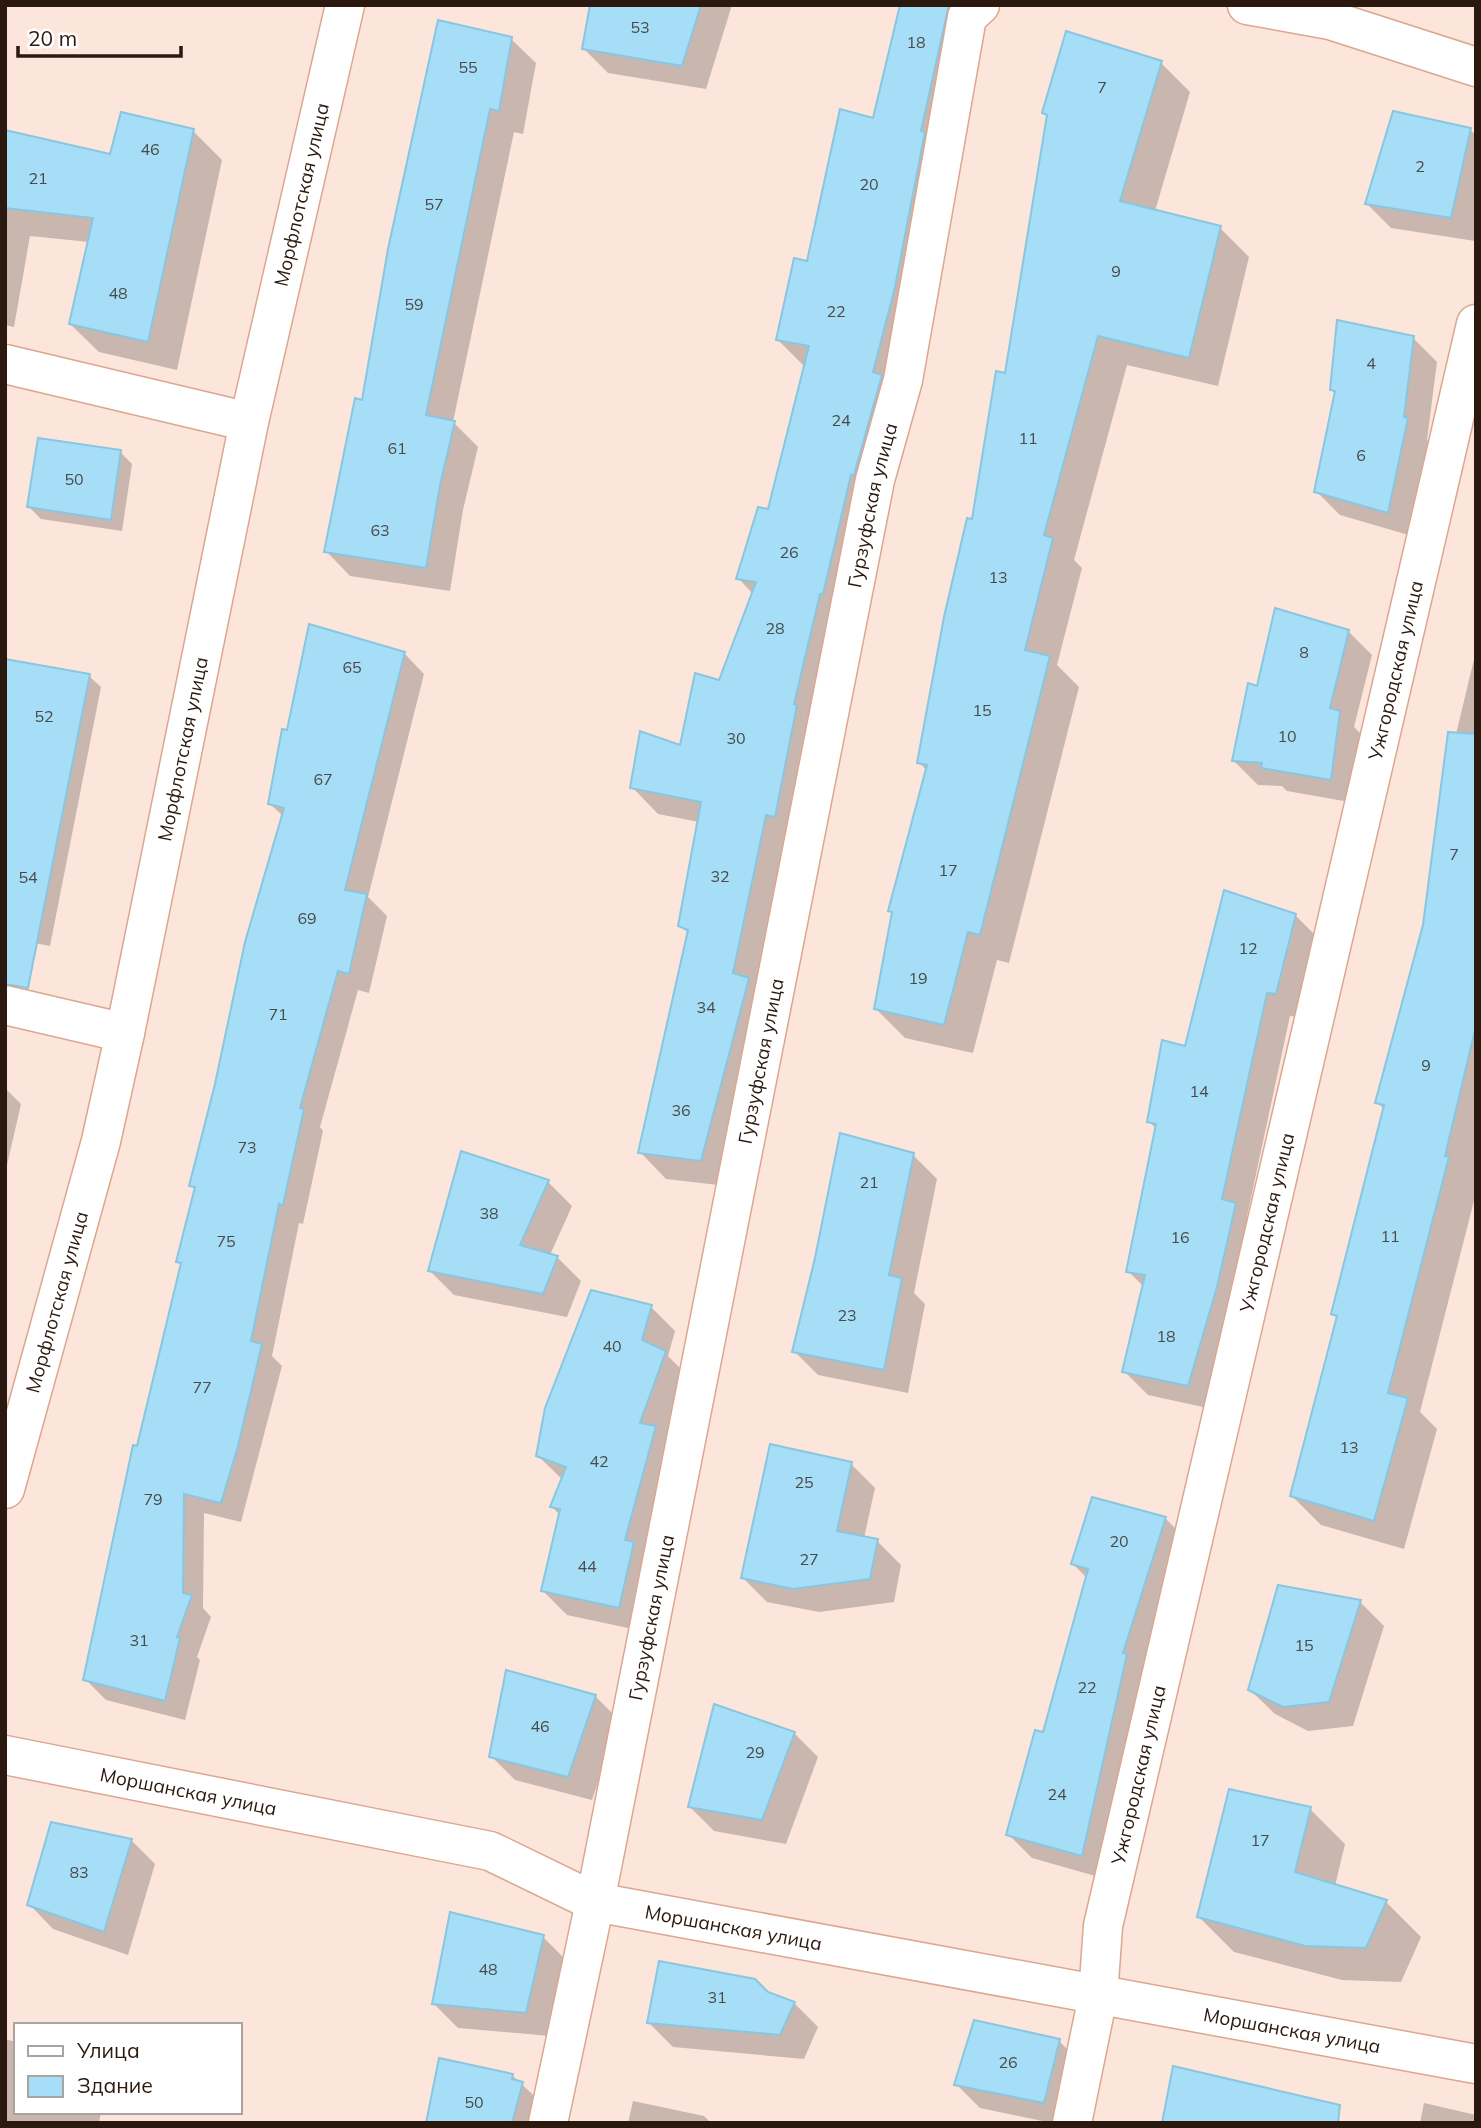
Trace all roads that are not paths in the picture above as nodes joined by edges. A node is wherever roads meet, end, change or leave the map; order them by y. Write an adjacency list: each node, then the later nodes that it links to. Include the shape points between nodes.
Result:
1 (345, 5): 8 (street, Морфлотская улица)
2 (980, 5): 13 (street, Гурзуфская улица, via 967,17 903,380 875,480)
3 (1247, 5): 4 (street)
4 (1332, 13): 5 (street)
5 (1476, 67)
6 (1476, 324): 14 (street, Ужгородская улица, via 1103,1926)
7 (5, 364): 8 (street)
8 (249, 422): 10 (street, Морфлотская улица)
9 (5, 1005): 10 (street)
10 (125, 1033): 11 (street, Морфлотская улица, via 101,1141)
11 (5, 1489)
12 (5, 1755): 13 (street, Моршанская улица, via 490,1851)
13 (595, 1902): 14 (street, Моршанская улица); 16 (street, Гурзуфская улица)
14 (1098, 1996): 15 (street, Моршанская улица); 17 (street, Ужгородская улица)
15 (1476, 2064)
16 (548, 2123)
17 (1072, 2123)

